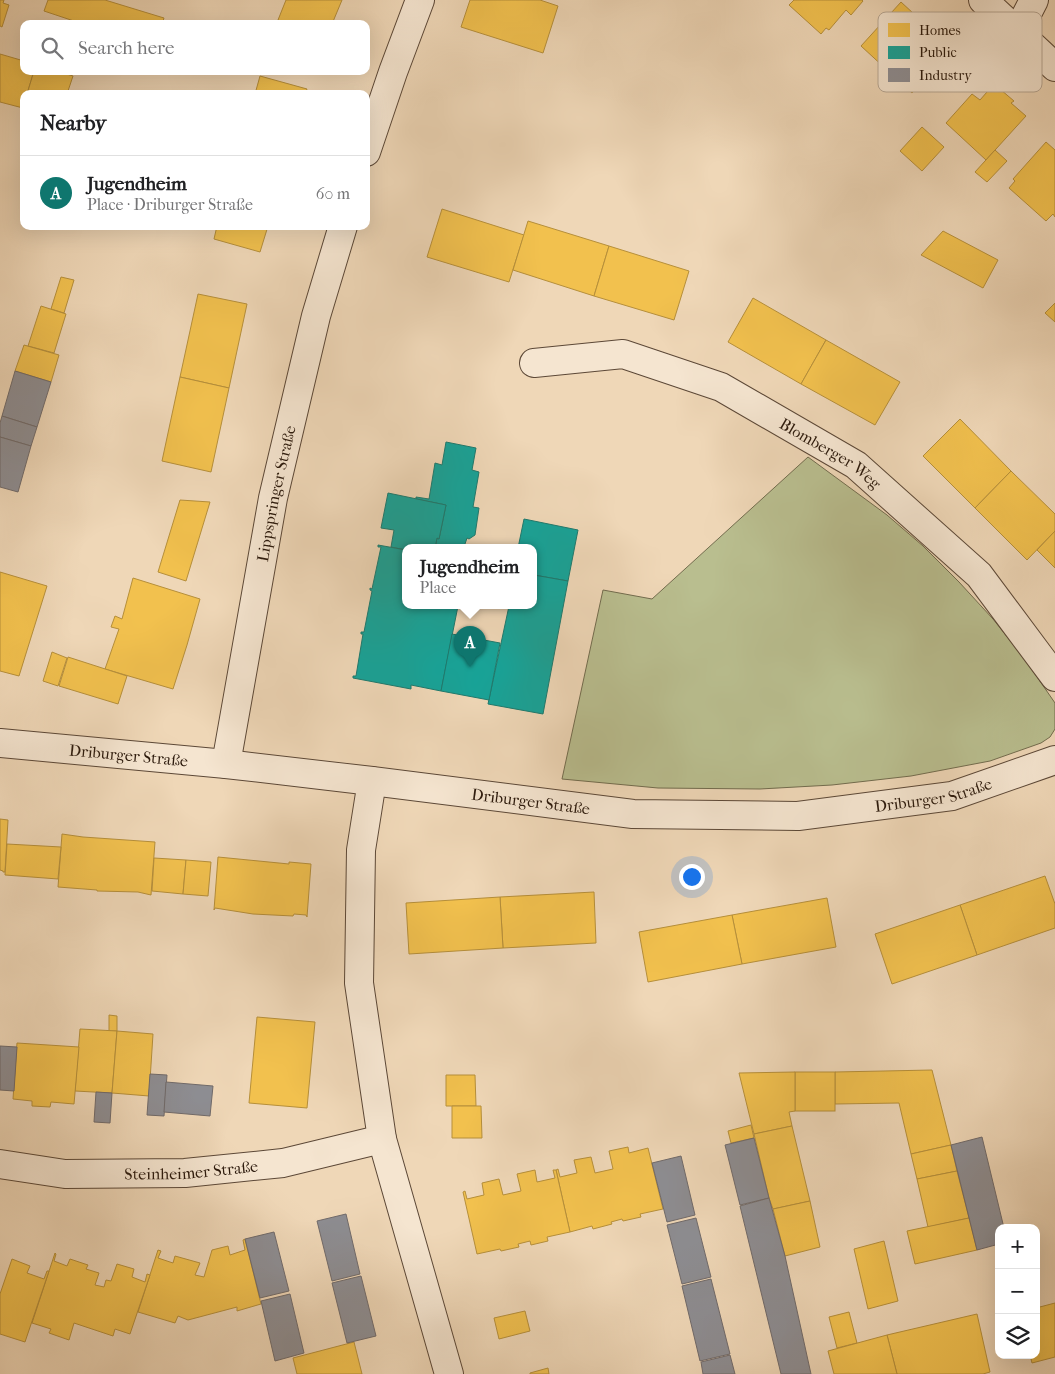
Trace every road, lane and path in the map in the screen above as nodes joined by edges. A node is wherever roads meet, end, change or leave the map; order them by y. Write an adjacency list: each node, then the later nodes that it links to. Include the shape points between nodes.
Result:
1 (420, 0): 8 (street)
2 (983, 0): 4 (street)
3 (1034, 0): 5 (street)
4 (997, 12)
5 (1028, 12)
6 (1042, 54): 7 (street)
7 (1055, 67)
8 (370, 140)
9 (342, 230): 14 (street, Lippspringer Straße, via 316,316 273,498)
10 (534, 363): 11 (street, Blomberger Weg, via 623,354 721,388 856,465 979,575)
11 (1055, 677)
12 (0, 744): 14 (street, Driburger Straße)
13 (1055, 760): 15 (street, Driburger Straße, via 952,796 798,816 633,814)
14 (226, 764): 15 (street, Driburger Straße)
15 (372, 781): 16 (street, via 361,850 359,983)
16 (382, 1139): 17 (street, Steinheimer Straße, via 283,1163 184,1173 65,1174); 18 (street)
17 (0, 1164)
18 (449, 1374)

